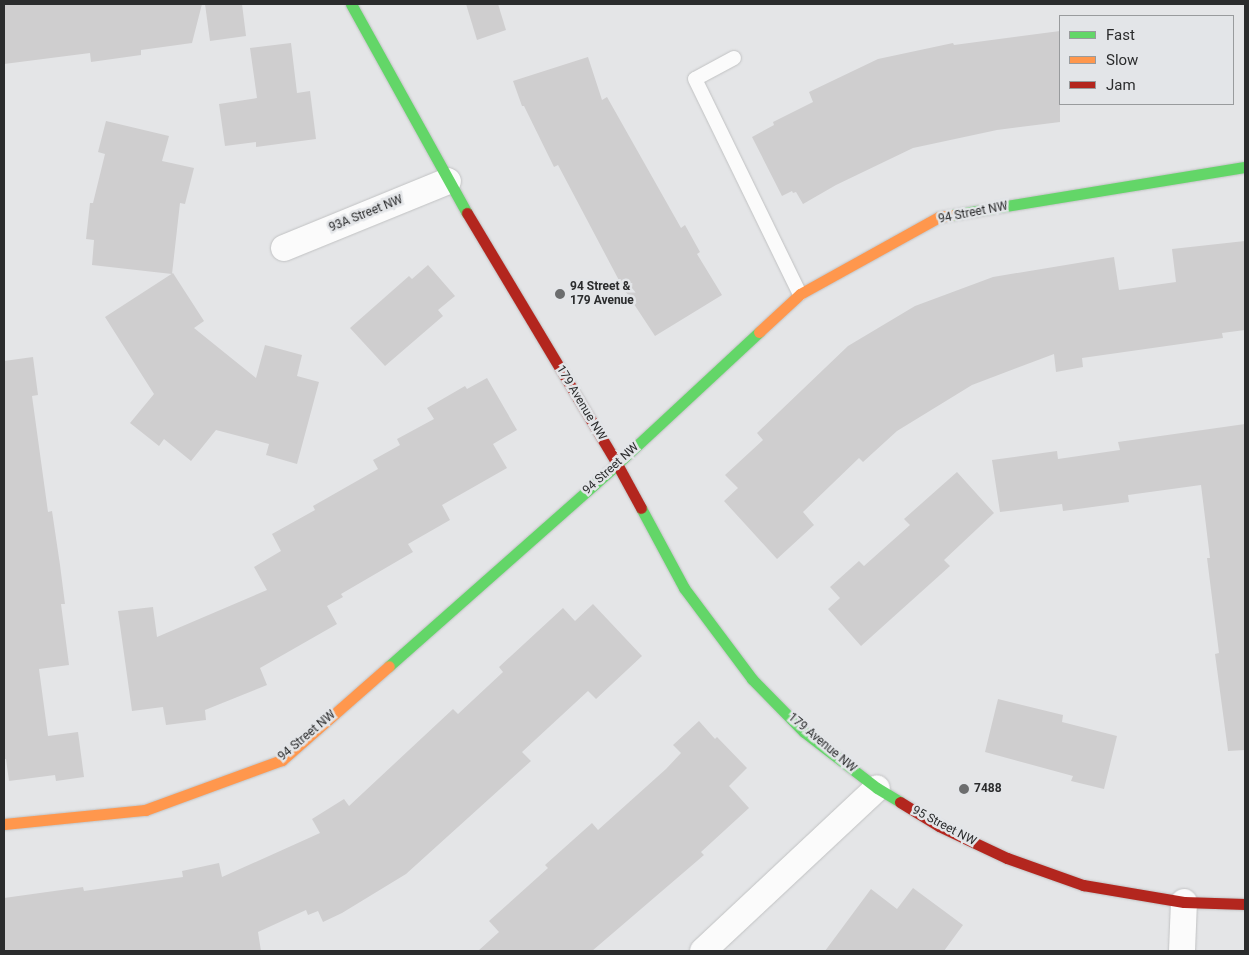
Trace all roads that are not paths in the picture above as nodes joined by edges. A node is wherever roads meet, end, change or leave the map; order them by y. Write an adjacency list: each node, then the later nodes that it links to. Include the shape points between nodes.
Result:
1 (351, 4): 4 (street, 179 Avenue NW)
2 (734, 58): 6 (lane, via 695,79)
3 (1245, 167): 6 (street, 94 Street NW, via 939,217)
4 (448, 181): 5 (street, 93A Street NW); 7 (street, 179 Avenue NW)
5 (284, 248)
6 (800, 294): 7 (street, 94 Street NW)
7 (617, 464): 8 (street, 179 Avenue NW, via 684,588 752,679 804,732); 9 (street, 94 Street NW, via 282,760 145,810)
8 (877, 788): 10 (street, 95 Street NW, via 939,826 1015,861 1083,886); 12 (street)
9 (4, 824)
10 (1184, 902): 11 (street, 95 Street NW); 13 (street)
11 (1245, 904)
12 (704, 951)
13 (1182, 951)

